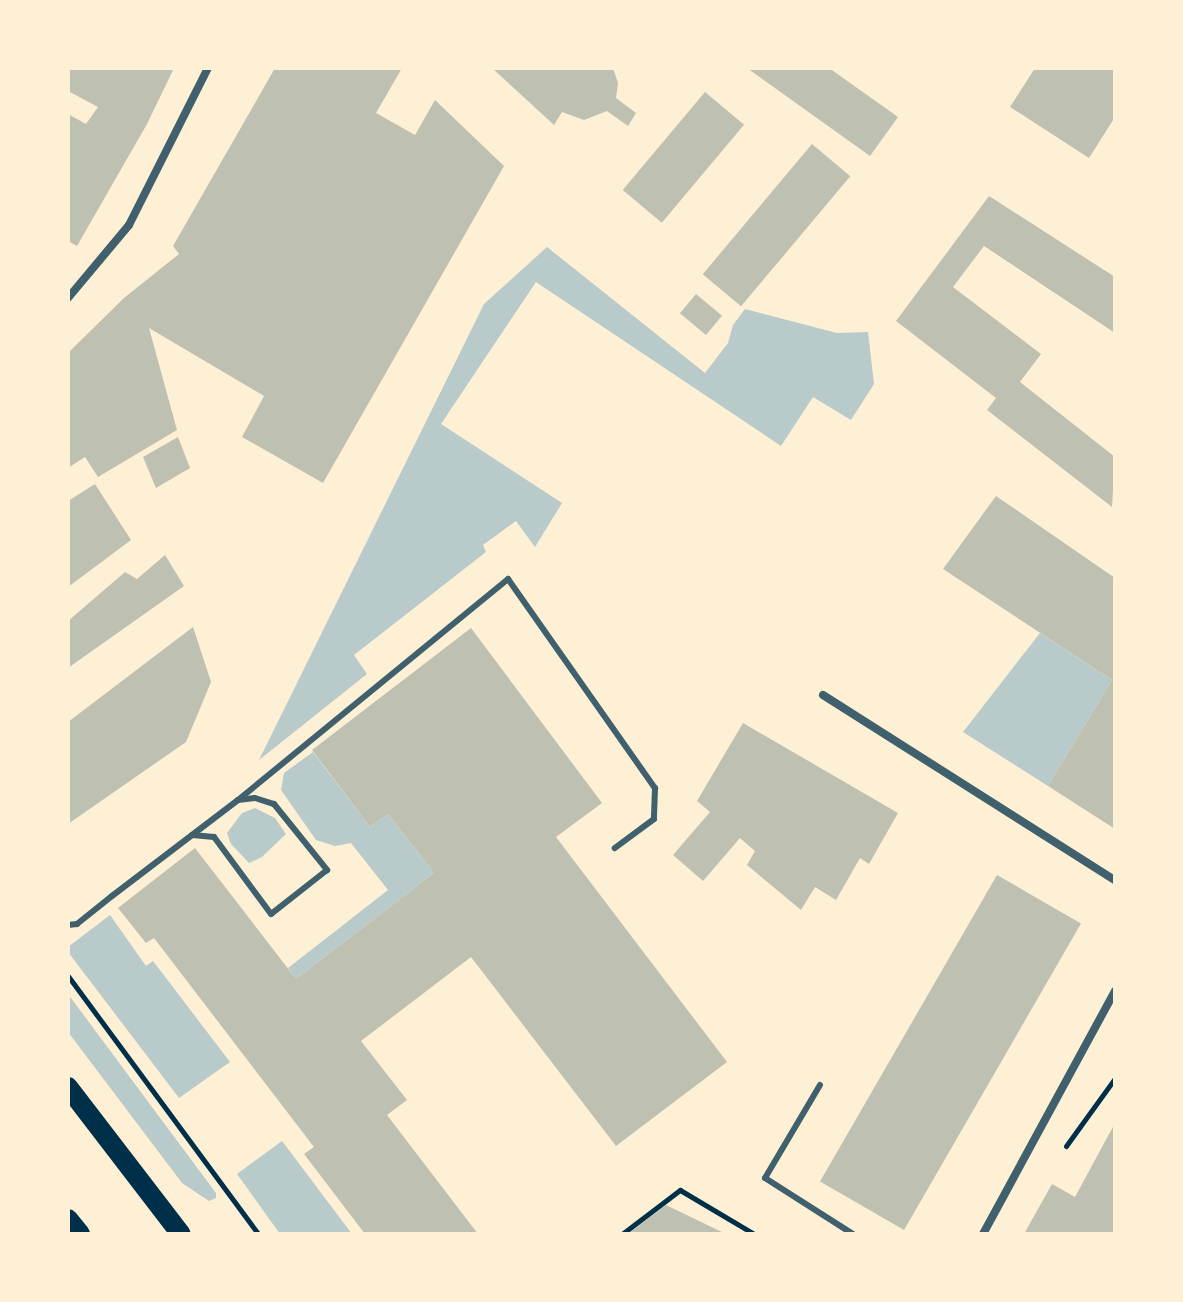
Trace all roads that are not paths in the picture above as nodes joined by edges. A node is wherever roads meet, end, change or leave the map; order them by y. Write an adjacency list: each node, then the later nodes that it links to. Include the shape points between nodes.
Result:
1 (208, 68): 2 (street, via 129,225)
2 (68, 298)
3 (823, 695): 7 (street)
4 (238, 800): 5 (lane); 5 (lane, via 274,804 327,870 271,914 214,837); 6 (lane, via 508,579 655,788 654,819)
5 (192, 835): 8 (lane, via 77,924)
6 (615, 848)
7 (1115, 880)
8 (68, 925)
9 (1115, 991): 16 (street)
10 (820, 1085): 15 (lane, via 765,1178)
11 (68, 1087): 14 (main road)
12 (68, 1219): 13 (main road)
13 (80, 1234)
14 (181, 1234)
15 (853, 1234)
16 (983, 1234)

